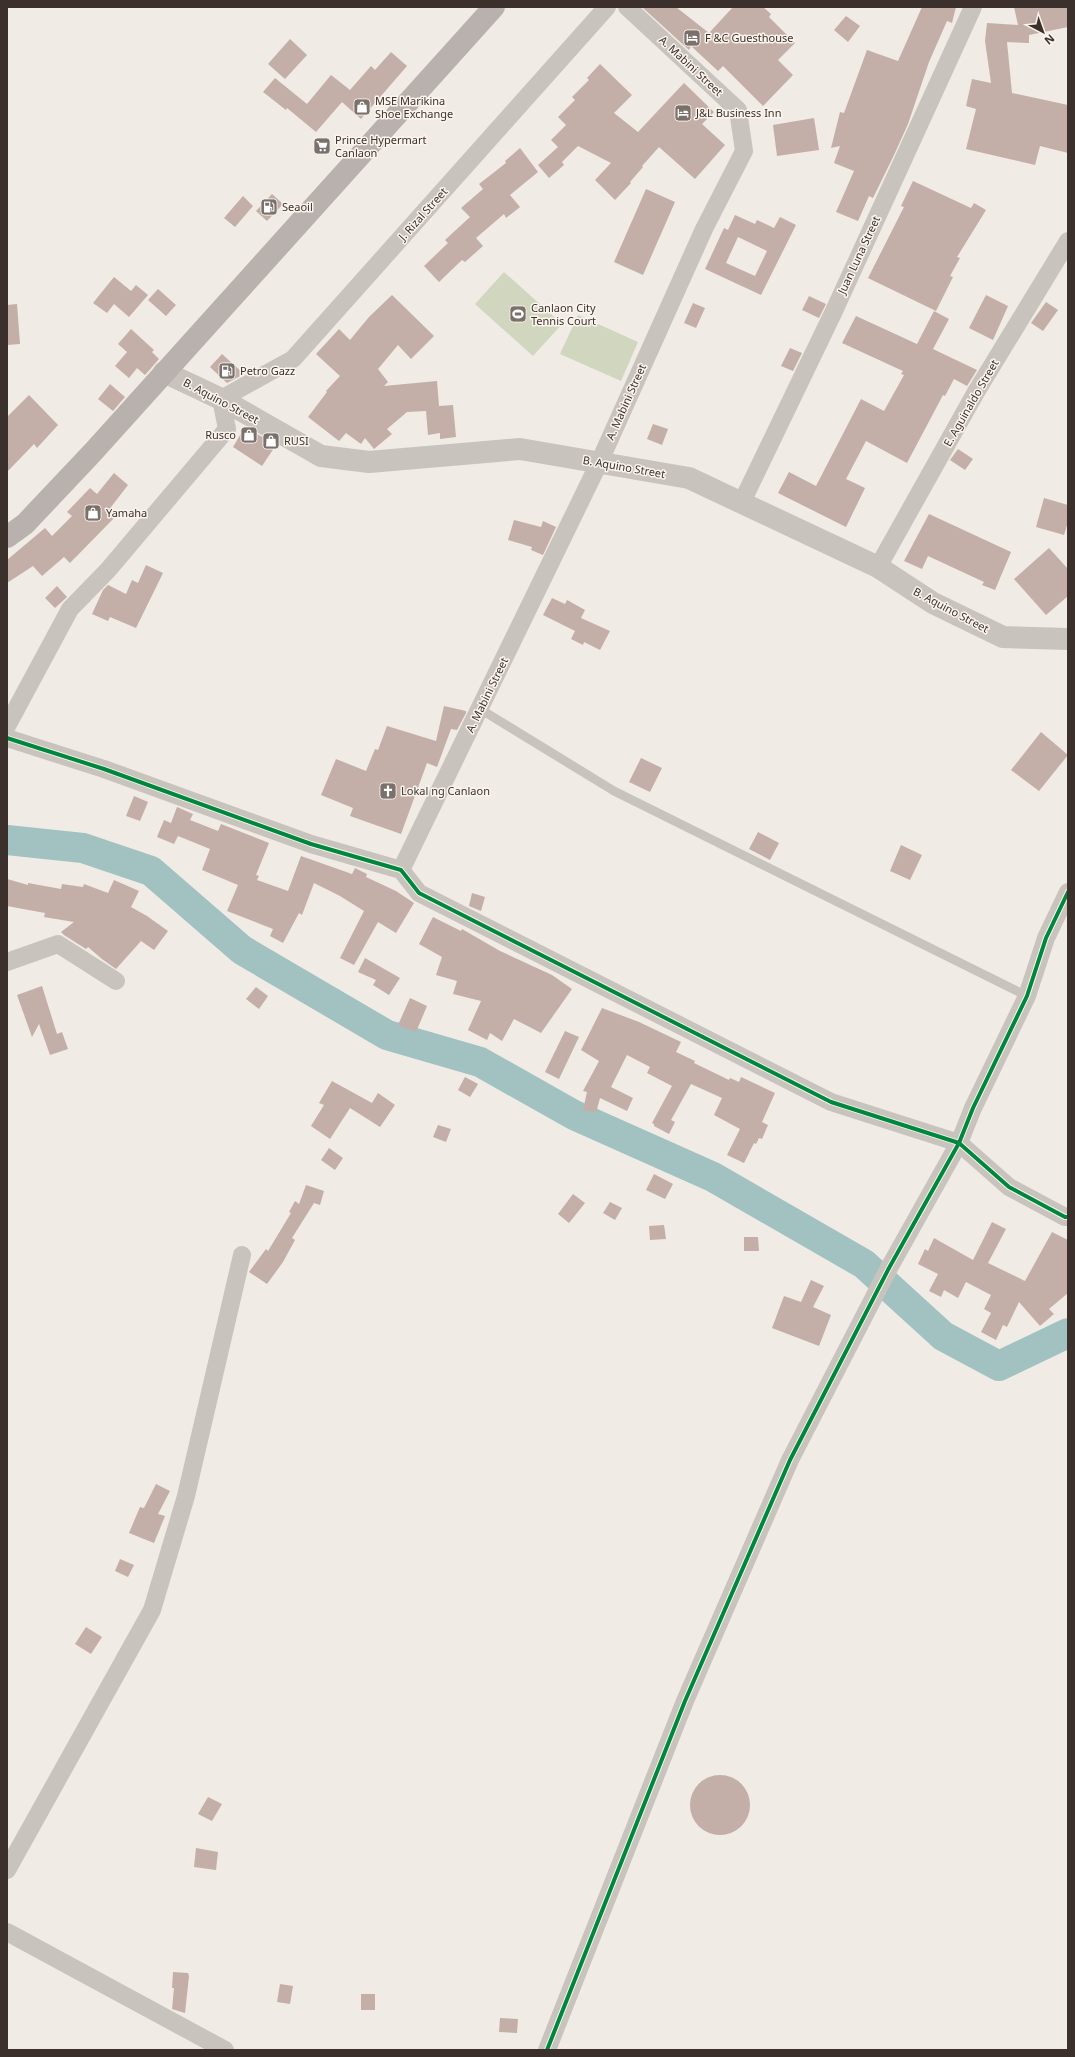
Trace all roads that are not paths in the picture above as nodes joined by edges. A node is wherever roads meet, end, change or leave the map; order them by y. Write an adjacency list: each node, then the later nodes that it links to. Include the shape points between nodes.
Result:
1 (494, 7): 6 (main road)
2 (607, 7): 7 (street, J. Rizal Street, via 293,360)
3 (627, 7): 8 (street, A. Mabini Street, via 738,110 744,151 704,230)
4 (973, 7): 9 (street, Juan Luna Street, via 834,311)
5 (1068, 241): 11 (street, E. Aguinaldo Street, via 976,392)
6 (164, 372): 7 (street, B. Aquino Street); 10 (main road, via 42,507)
7 (221, 399): 8 (street, B. Aquino Street, via 321,456 368,462 520,449); 14 (street, via 227,429 108,570 70,609)
8 (599, 463): 9 (street, B. Aquino Street, via 689,478); 13 (street, A. Mabini Street)
9 (742, 502): 11 (street, B. Aquino Street)
10 (7, 537)
11 (878, 567): 12 (street, B. Aquino Street, via 933,603 1003,638)
12 (1068, 639)
13 (480, 709): 16 (street, A. Mabini Street); 20 (lane, via 614,791)
14 (7, 726)
15 (7, 738): 16 (street, via 104,769 311,844)
16 (401, 870): 21 (street, via 419,893 831,1102)
17 (1068, 892): 20 (street, via 1046,938)
18 (7, 962): 19 (street, via 58,944)
19 (116, 981)
20 (1027, 996): 21 (street)
21 (959, 1143): 22 (street, via 1009,1188); 27 (street, via 889,1268 790,1460 691,1686)
22 (1068, 1217)
23 (242, 1255): 24 (street, via 186,1496 152,1610)
24 (7, 1870)
25 (7, 1932): 26 (street)
26 (225, 2050)
27 (547, 2050)

